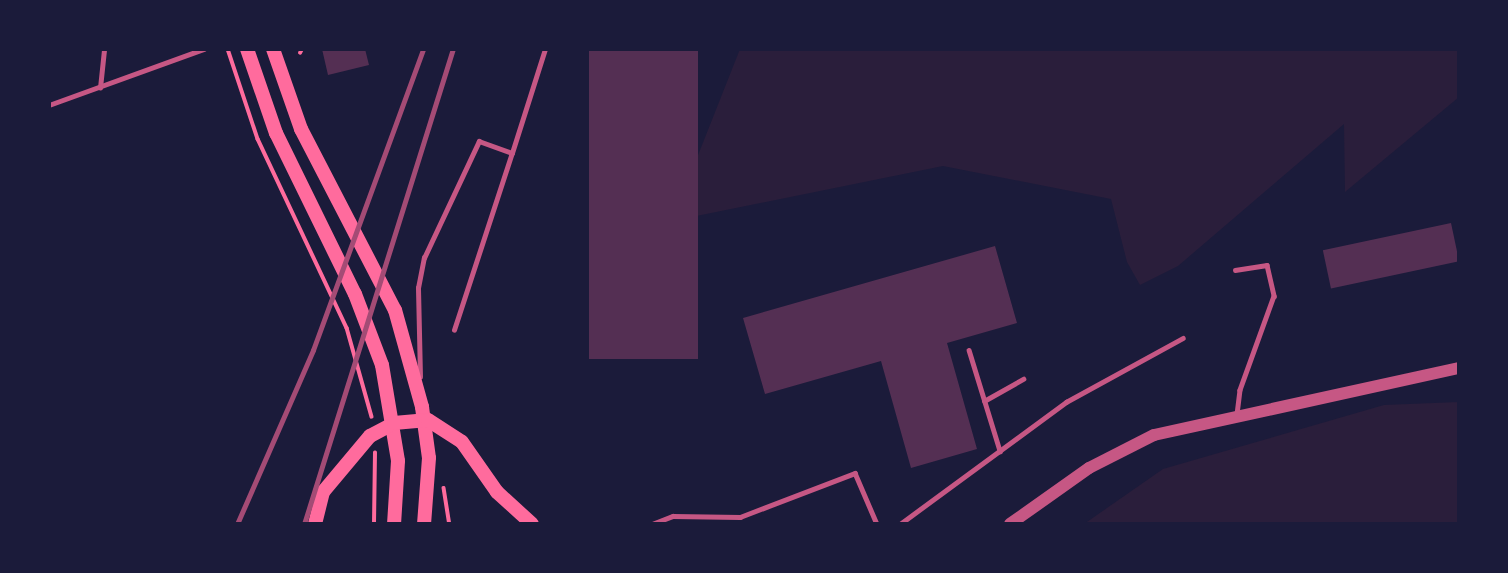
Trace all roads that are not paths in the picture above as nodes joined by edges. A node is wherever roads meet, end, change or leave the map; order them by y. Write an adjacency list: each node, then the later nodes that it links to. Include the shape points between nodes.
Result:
1 (104, 49): 6 (lane)
2 (204, 49): 6 (lane)
3 (247, 49): 21 (main road, via 276,132 355,294 382,365 398,461)
4 (273, 49): 19 (main road, via 301,129 395,310 420,396 429,458)
5 (545, 49): 8 (lane)
6 (100, 88): 7 (lane)
7 (49, 105)
8 (512, 153): 10 (lane); 17 (lane, via 479,141 424,258 418,288 418,362)
9 (1235, 271): 16 (lane, via 1266,265 1274,296 1240,390)
10 (454, 330)
11 (1183, 338): 18 (lane, via 1066,402)
12 (969, 350): 15 (lane)
13 (1459, 368): 16 (street)
14 (1023, 379): 15 (lane)
15 (984, 401): 18 (lane)
16 (1237, 414): 28 (street, via 1154,435 1089,468)
17 (428, 420): 20 (main road, via 394,423 370,436 323,492); 24 (main road, via 462,442 497,492)
18 (1000, 451): 27 (lane)
19 (427, 505): 22 (main road); 23 (main road)
20 (316, 524)
21 (394, 524)
22 (424, 524)
23 (434, 524)
24 (532, 524)
25 (652, 524): 26 (lane, via 673,516 740,517 855,473)
26 (877, 524)
27 (900, 524)
28 (1010, 524)

